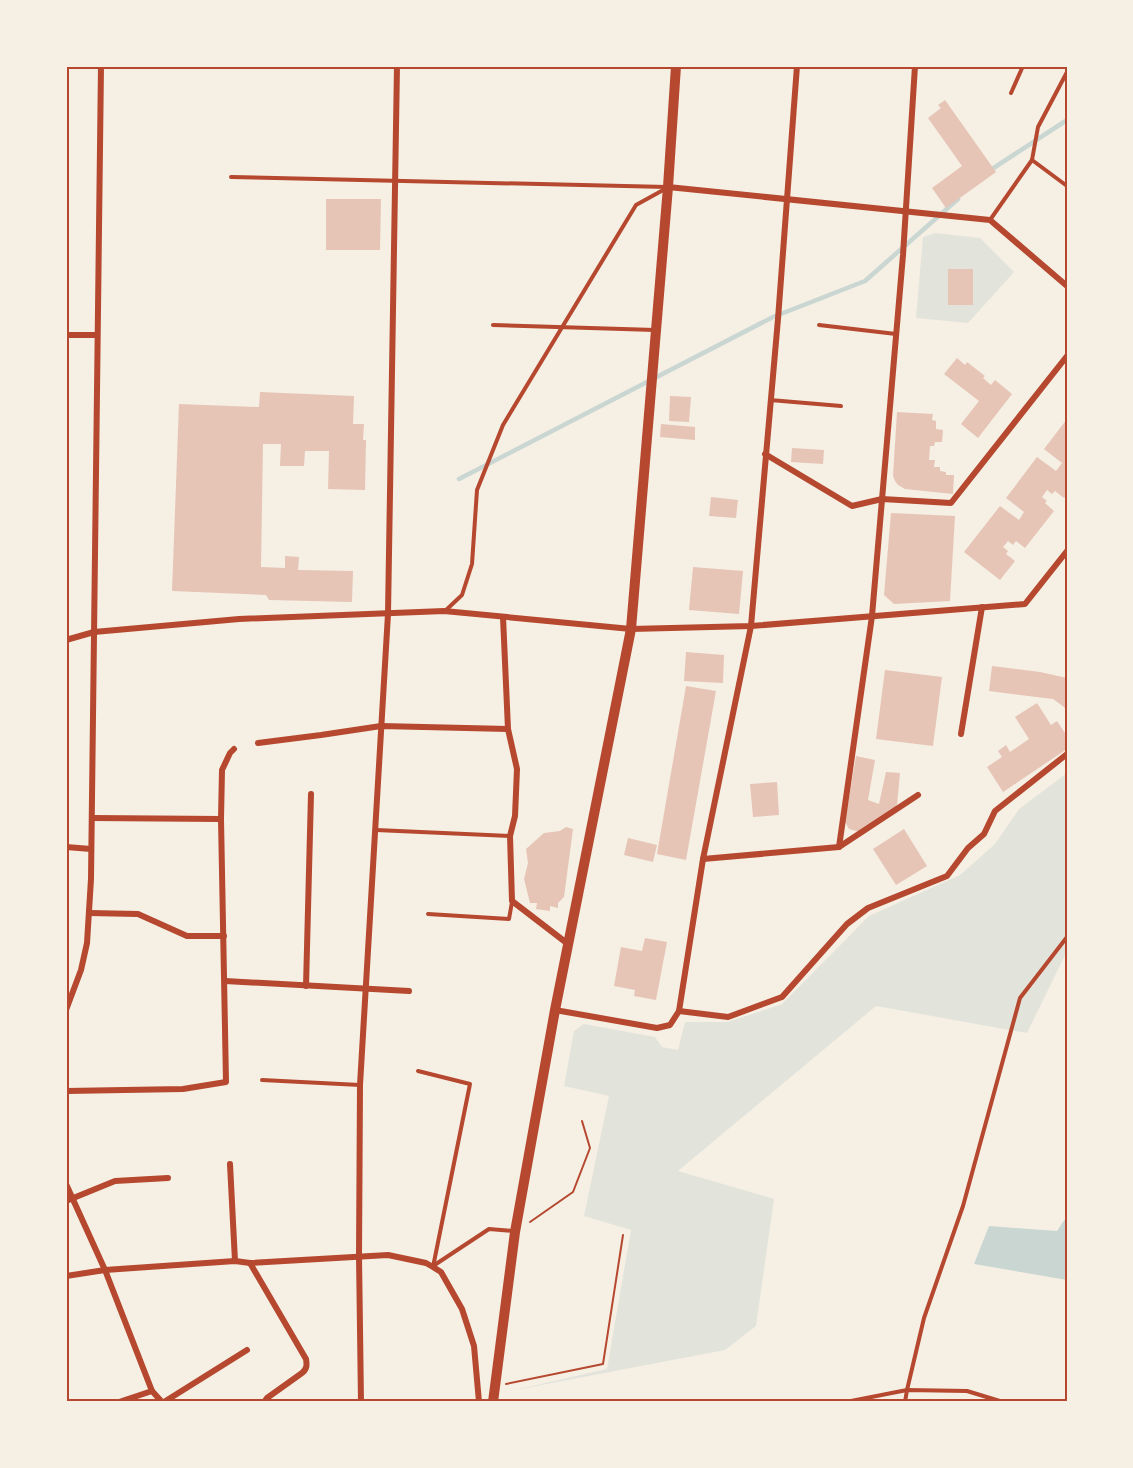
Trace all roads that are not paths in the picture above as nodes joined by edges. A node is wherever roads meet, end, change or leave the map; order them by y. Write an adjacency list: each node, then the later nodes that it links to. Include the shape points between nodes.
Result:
1 (100, 66): 24 (street)
2 (397, 66): 11 (street)
3 (676, 66): 13 (street)
4 (797, 66): 14 (street)
5 (915, 66): 15 (street)
6 (1023, 66): 8 (lane)
7 (1067, 72): 9 (lane, via 1038,127)
8 (1011, 93)
9 (1032, 160): 12 (lane); 16 (lane)
10 (231, 177): 11 (lane)
11 (395, 182): 13 (lane); 33 (street)
12 (1067, 186)
13 (668, 187): 14 (street); 20 (lane, via 636,205); 21 (street)
14 (786, 200): 15 (street); 26 (street)
15 (906, 212): 16 (street); 22 (street)
16 (990, 220): 17 (street)
17 (1067, 286)
18 (493, 325): 20 (lane)
19 (819, 325): 22 (lane)
20 (562, 327): 21 (lane); 32 (lane, via 502,425 477,490 472,564 462,595)
21 (656, 330): 37 (street)
22 (896, 334): 29 (street)
23 (66, 335): 24 (street)
24 (98, 335): 38 (street)
25 (1067, 356): 29 (street, via 951,503)
26 (770, 400): 27 (lane); 28 (street)
27 (841, 406)
28 (765, 454): 29 (street, via 852,506); 36 (street)
29 (882, 499): 34 (street)
30 (1067, 551): 31 (street, via 1025,604)
31 (982, 607): 34 (street); 42 (street)
32 (444, 611): 33 (street); 35 (street)
33 (388, 614): 38 (street, via 239,619); 40 (street)
34 (872, 616): 36 (street); 53 (street)
35 (503, 617): 37 (street); 41 (street)
36 (751, 626): 37 (street); 55 (street)
37 (631, 629): 61 (street)
38 (94, 632): 39 (street); 48 (street)
39 (66, 640)
40 (381, 726): 41 (street); 43 (street); 50 (street)
41 (508, 729): 51 (street, via 517,769)
42 (961, 734)
43 (258, 743)
44 (234, 749): 49 (street, via 222,770)
45 (1067, 754): 69 (street, via 995,811 984,834 947,876 868,908 847,924 782,997 728,1017)
46 (310, 794): 63 (street)
47 (918, 795): 53 (street)
48 (92, 818): 49 (street); 54 (street)
49 (221, 819): 59 (street)
50 (375, 830): 51 (lane); 64 (street)
51 (510, 836): 56 (street)
52 (66, 847): 54 (street)
53 (839, 847): 55 (street)
54 (91, 849): 57 (street)
55 (703, 859): 69 (street)
56 (512, 901): 58 (lane, via 509,919); 61 (street)
57 (89, 913): 59 (street, via 138,914 187,936); 66 (street, via 81,970)
58 (428, 914)
59 (224, 936): 62 (street)
60 (1067, 937): 87 (lane, via 1020,998 963,1206 924,1318)
61 (568, 944): 68 (street)
62 (225, 981): 63 (street); 73 (street, via 226,1082 183,1089)
63 (306, 986): 64 (street)
64 (365, 989): 65 (street); 72 (street)
65 (408, 991)
66 (68, 999): 67 (street)
67 (66, 1010)
68 (555, 1010): 69 (street, via 657,1028 670,1025); 79 (street)
69 (679, 1011)
70 (418, 1071): 83 (lane, via 470,1084)
71 (262, 1080): 72 (lane)
72 (360, 1085): 80 (street)
73 (66, 1091)
74 (230, 1164): 81 (street)
75 (168, 1178): 77 (street, via 115,1181)
76 (66, 1184): 77 (street)
77 (74, 1199): 78 (street); 84 (street)
78 (66, 1201)
79 (515, 1232): 83 (lane, via 489,1229); 94 (street)
80 (359, 1256): 82 (street); 83 (street, via 388,1255); 92 (street)
81 (235, 1261): 82 (street); 84 (street)
82 (250, 1263): 91 (street, via 307,1364 306,1370)
83 (433, 1267): 93 (street, via 441,1272 462,1309 474,1346)
84 (105, 1270): 85 (street); 88 (street)
85 (66, 1276)
86 (247, 1350): 90 (street)
87 (906, 1390): 95 (lane); 96 (lane); 97 (lane, via 967,1391)
88 (152, 1391): 89 (street); 90 (street)
89 (119, 1402)
90 (163, 1402)
91 (264, 1402)
92 (361, 1402)
93 (479, 1402)
94 (493, 1402)
95 (846, 1402)
96 (905, 1402)
97 (1003, 1402)

